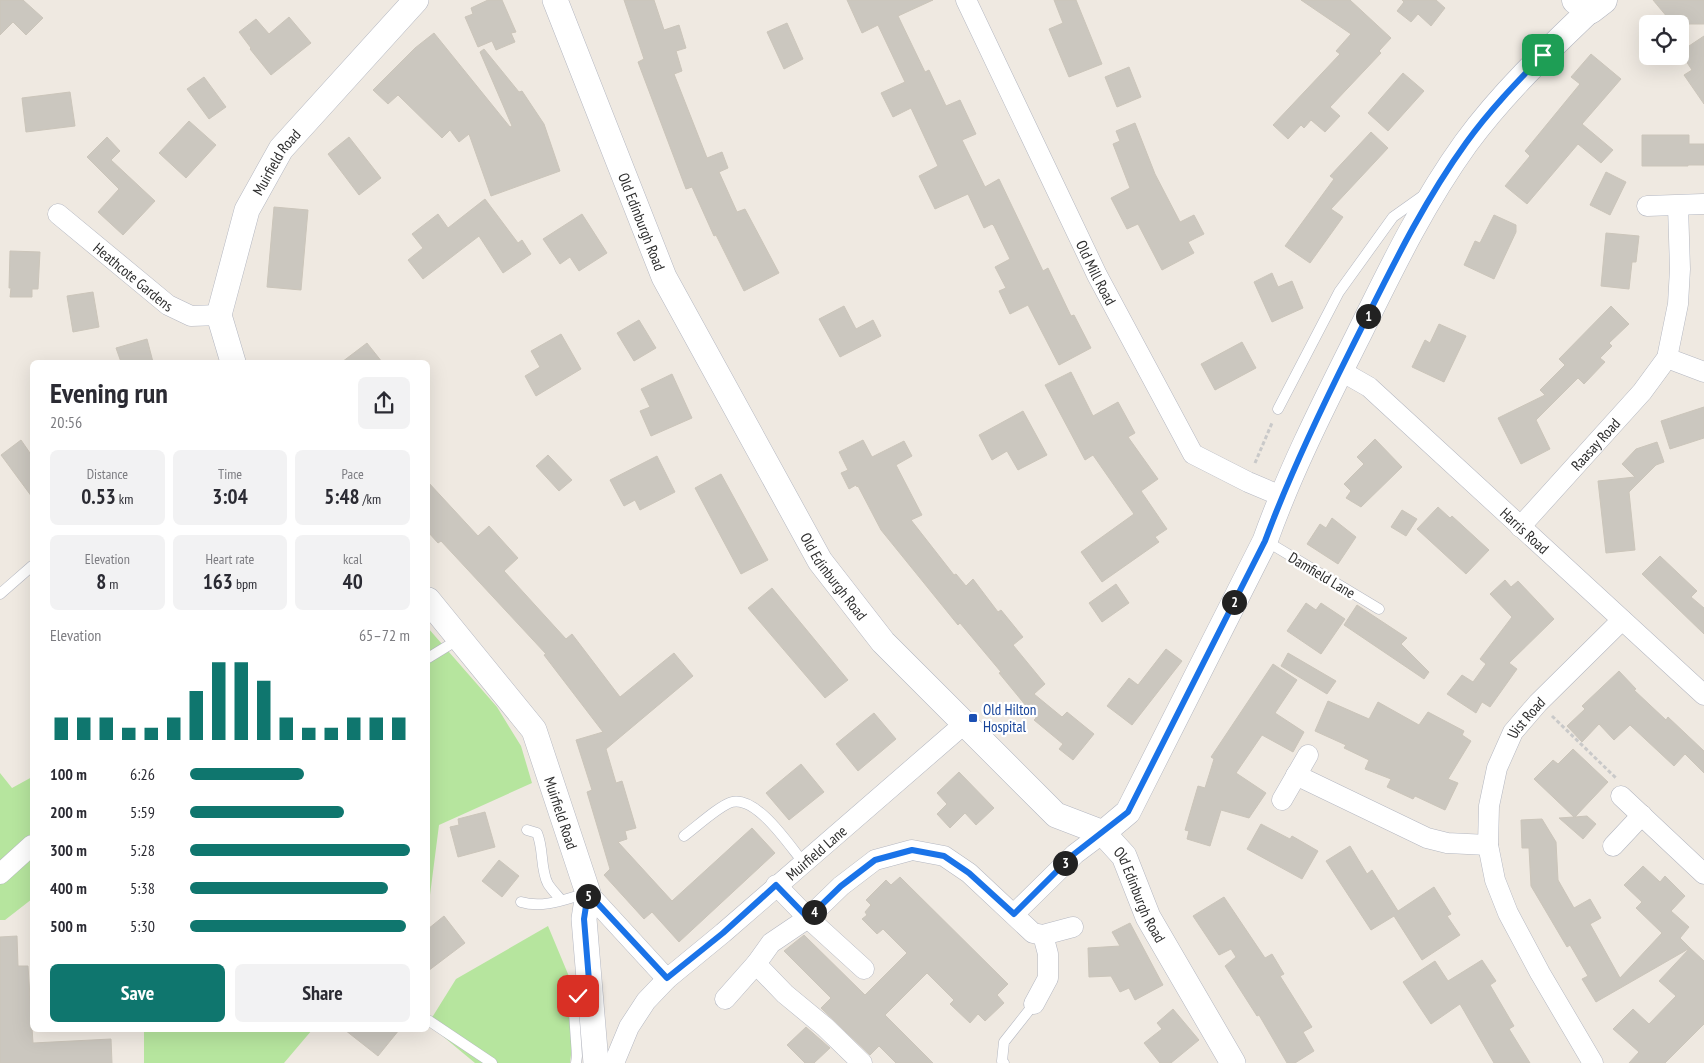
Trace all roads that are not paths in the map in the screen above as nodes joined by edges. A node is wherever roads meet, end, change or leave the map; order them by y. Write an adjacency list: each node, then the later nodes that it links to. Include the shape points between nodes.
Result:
1 (416, 0): 10 (street, Muirfield Road, via 281,150 247,210)
2 (555, 0): 27 (street, Old Edinburgh Road, via 664,277 820,561 883,642)
3 (966, 0): 16 (street, Old Mill Road, via 1096,275 1193,454)
4 (1590, 3): 5 (street, via 1498,102)
5 (1437, 186): 13 (street, via 1412,228); 15 (lane, via 1393,217 1339,292)
6 (1702, 204): 8 (street)
7 (1647, 206): 8 (street)
8 (1678, 206): 11 (street, Raasay Road, via 1678,304)
9 (58, 214): 10 (street, Heathcote Gardens, via 168,305 191,316)
10 (219, 315): 12 (street)
11 (1667, 358): 14 (street); 17 (street, Raasay Road, via 1642,392)
12 (232, 360)
13 (1341, 371): 16 (street); 17 (street, Harris Road, via 1369,388)
14 (1704, 372)
15 (1278, 409)
16 (1281, 496): 18 (street)
17 (1520, 526): 23 (street, Harris Road)
18 (1265, 541): 22 (lane, Damfield Lane); 34 (street, via 1128,812)
19 (30, 568): 20 (lane)
20 (0, 594)
21 (430, 603): 24 (street, Muirfield Road)
22 (1379, 608)
23 (1622, 620): 26 (street, Harris Road); 36 (street, Uist Road, via 1538,702 1513,732 1497,768 1489,806)
24 (459, 639): 25 (lane); 43 (street, Muirfield Road, via 534,730)
25 (430, 657)
26 (1704, 695)
27 (964, 724): 34 (street, Old Edinburgh Road, via 1056,815); 39 (street, Muirfield Lane)
28 (1308, 755): 29 (street)
29 (1296, 775): 31 (street); 36 (street, via 1426,838)
30 (1621, 796): 32 (street)
31 (1282, 800)
32 (1642, 815): 37 (street); 41 (street)
33 (527, 830): 44 (lane, via 537,833 548,884)
34 (1103, 833): 46 (street, via 1074,854); 63 (street, Old Edinburgh Road, via 1124,856 1148,917)
35 (684, 836): 39 (lane, via 725,805 733,802 747,804 759,811)
36 (1488, 846): 64 (street, Uist Road, via 1495,880 1508,913)
37 (1613, 846)
38 (30, 847): 40 (street)
39 (803, 862): 42 (street, Muirfield Lane)
40 (0, 874)
41 (1704, 874)
42 (776, 885): 47 (street); 52 (street, Muirfield Lane)
43 (588, 893): 44 (lane); 52 (street); 53 (street, Muirfield Road, via 584,919)
44 (561, 900): 45 (lane, via 529,905)
45 (521, 902)
46 (1014, 914): 47 (street, via 969,873 944,856 912,850 875,860 841,886); 49 (street, via 1033,934)
47 (808, 918): 50 (street, via 771,943); 51 (street)
48 (1073, 928): 49 (street)
49 (1043, 935): 55 (street, via 1048,954 1048,978)
50 (756, 964): 54 (street); 61 (street)
51 (864, 969)
52 (667, 978): 60 (street, Muirfield Lane, via 629,1027)
53 (590, 993): 58 (lane, via 578,996 574,1013); 59 (street, Muirfield Road)
54 (725, 999)
55 (1034, 1004): 62 (lane, via 1004,1042)
56 (430, 1021): 57 (lane)
57 (492, 1063)
58 (576, 1063)
59 (596, 1063)
60 (614, 1063)
61 (862, 1063)
62 (1004, 1063)
63 (1233, 1063)
64 (1594, 1063)

